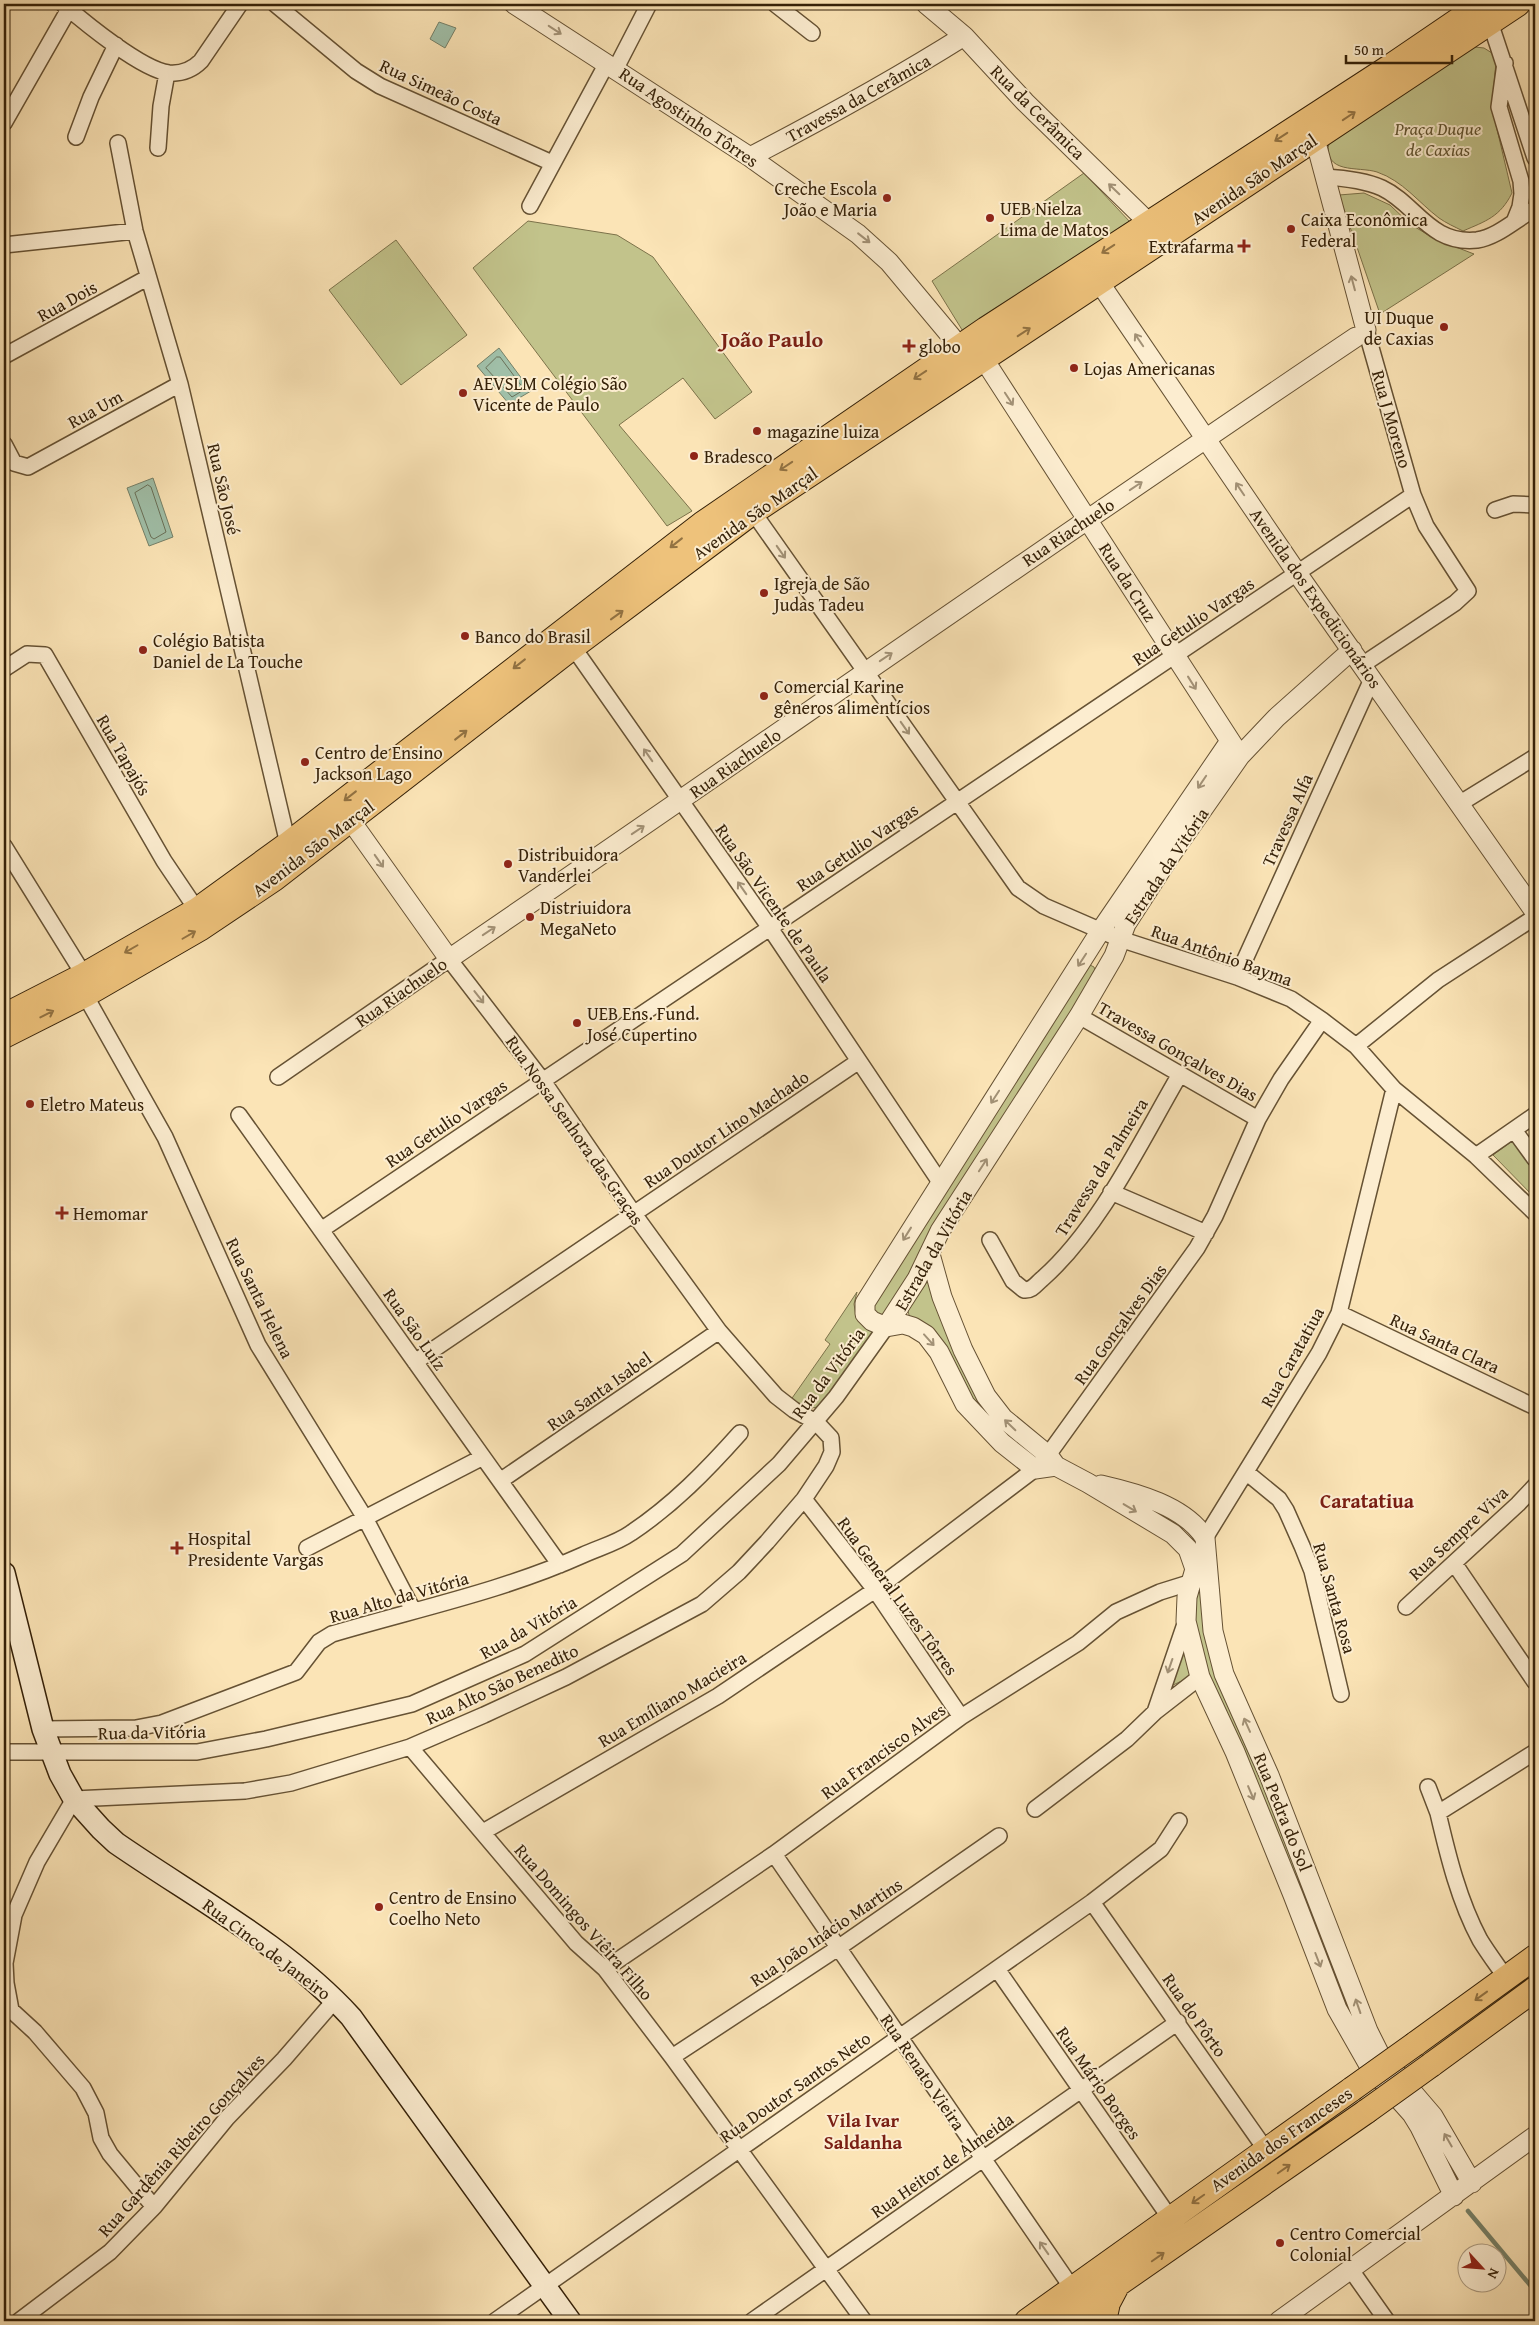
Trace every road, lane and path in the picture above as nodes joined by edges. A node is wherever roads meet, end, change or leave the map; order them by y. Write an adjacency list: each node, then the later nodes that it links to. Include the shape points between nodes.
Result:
1 (240, 4): 15 (street, via 200,62 184,72)
2 (275, 4): 23 (street, Rua Simeão Costa, via 356,71 380,86)
3 (514, 4): 14 (street, Rua Agostinho Tôrres, one-way to 14)
4 (649, 4): 14 (street)
5 (775, 4): 10 (street)
6 (926, 4): 11 (street, Rua da Cerâmica)
7 (1518, 4): 9 (main road, Avenida São Marçal)
8 (66, 6): 12 (street); 16 (street)
9 (1486, 13): 13 (street); 18 (main road, Avenida São Marçal, one-way to 9); 28 (main road, Avenida São Marçal, one-way to 28, via 1382,71)
10 (812, 33)
11 (964, 36): 21 (street, Travessa da Cerâmica, via 831,116); 28 (street, Rua da Cerâmica, one-way to 11, via 1025,102)
12 (116, 45): 15 (street); 17 (street)
13 (1505, 63): 22 (street); 27 (street, via 1499,107 1522,194)
14 (612, 66): 21 (street, Rua Agostinho Tôrres); 23 (street)
15 (167, 73): 20 (street)
16 (4, 123)
17 (76, 136)
18 (1315, 139): 24 (street, Rua J Moreno); 32 (main road, Avenida São Marçal)
19 (118, 143): 29 (street, Rua São José)
20 (158, 148)
21 (750, 157): 34 (street, Rua Agostinho Tôrres, one-way to 34, via 875,247)
22 (1535, 158)
23 (552, 163): 25 (street)
24 (1325, 177): 27 (street, via 1345,178 1382,188 1439,233 1461,239 1479,240); 33 (street, Rua J Moreno, one-way to 24)
25 (530, 206)
26 (1535, 209): 27 (street)
27 (1514, 222)
28 (1149, 223): 34 (main road, Avenida São Marçal, one-way to 34)
29 (135, 231): 30 (street); 31 (street, Rua São José)
30 (4, 245)
31 (147, 278): 35 (street, Rua Dois); 37 (street, Rua São José)
32 (1099, 282): 36 (main road, Avenida São Marçal, one-way to 32); 38 (street, Avenida dos Expedicionários, one-way to 32)
33 (1361, 334): 38 (street, Rua Riachuelo); 40 (street, Rua J Moreno)
34 (960, 347): 36 (street); 58 (main road, Avenida São Marçal, one-way to 58, via 702,524)
35 (4, 356)
36 (983, 358): 43 (main road, Avenida São Marçal); 44 (street, Rua da Cruz, one-way to 44)
37 (180, 384): 39 (street, Rua Um, via 28,467 14,463); 58 (street, Rua São José)
38 (1206, 438): 44 (street, Rua Riachuelo, one-way to 38); 46 (street, Avenida dos Expedicionários, one-way to 38)
39 (4, 444)
40 (1413, 495): 45 (street, Rua J Moreno, via 1426,526); 46 (street, Rua Getulio Vargas)
41 (1535, 505): 42 (street, via 1513,504)
42 (1495, 510)
43 (753, 512): 47 (main road, Avenida São Marçal, one-way to 43); 51 (street, Rua Antônio Bayma, one-way to 51)
44 (1087, 519): 48 (street, Rua da Cruz); 51 (street, Rua Riachuelo, one-way to 44)
45 (1442, 550): 49 (street, Estrada da Vitória, via 1467,586 1467,593)
46 (1297, 573): 48 (street, Rua Getulio Vargas); 49 (street, Avenida dos Expedicionários)
47 (573, 647): 54 (street, Rua São Vicente de Paula, one-way to 47); 57 (main road, Avenida São Marçal, one-way to 47)
48 (1175, 655): 52 (street, Rua da Cruz, one-way to 52); 55 (street, Rua Getulio Vargas)
49 (1362, 665): 52 (street, Estrada da Vitória, via 1276,718); 56 (street, Avenida dos Expedicionários); 67 (street, Travessa Alfa)
50 (4, 669): 60 (street, Rua Tapajós, via 27,654 45,655 164,860)
51 (865, 672): 54 (street, Rua Riachuelo); 55 (street, Rua Antônio Bayma, one-way to 55)
52 (1235, 748): 64 (street, Estrada da Vitória, one-way to 64); 65 (street, Estrada da Vitória, via 1126,924)
53 (1535, 757): 56 (street)
54 (680, 801): 63 (street, Rua São Vicente de Paula, one-way to 54); 66 (street, Rua Riachuelo, one-way to 54)
55 (956, 802): 63 (street, Rua Getulio Vargas); 64 (street, Rua Antônio Bayma, via 1018,888 1044,906)
56 (1459, 804): 61 (street, Avenida dos Expedicionários)
57 (351, 821): 66 (street, Rua Nossa Senhora das Graças, one-way to 66); 68 (main road, Avenida São Marçal, one-way to 57, via 201,928 274,879)
58 (288, 844): 60 (main road, Avenida São Marçal)
59 (4, 846): 68 (street, Rua Santa Helena)
60 (197, 910): 68 (main road, Avenida São Marçal, one-way to 68)
61 (1535, 912)
62 (1535, 917): 73 (street, via 1438,980)
63 (770, 928): 74 (street, Rua São Vicente de Paula); 77 (street, Rua Getulio Vargas)
64 (1101, 930): 65 (street, Rua Antônio Bayma); 85 (street, Estrada da Vitória, one-way to 85)
65 (1120, 939): 67 (street, Rua Antônio Bayma); 70 (street, Estrada da Vitória, via 1108,968)
66 (449, 959): 76 (street, Rua Riachuelo); 77 (street, Rua Nossa Senhora das Graças, one-way to 77)
67 (1237, 977): 71 (street, Rua Antônio Bayma, via 1290,999)
68 (85, 985): 69 (main road, Avenida São Marçal); 72 (main road, Avenida São Marçal, one-way to 68); 108 (street, Rua Santa Helena, via 165,1137 258,1345)
69 (6, 1010)
70 (1079, 1016): 75 (street, Travessa Gonçalves Dias); 92 (street, Estrada da Vitória, one-way to 70, via 940,1231)
71 (1322, 1020): 73 (street, Rua Antônio Bayma); 81 (street, Rua Gonçalves Dias)
72 (4, 1036)
73 (1356, 1046): 78 (street, Rua Antônio Bayma)
74 (859, 1061): 85 (street, Rua São Vicente de Paula); 88 (street, Rua Doutor Lino Machado)
75 (1180, 1074): 81 (street, Travessa Gonçalves Dias); 86 (street, Travessa da Palmeira)
76 (278, 1077)
77 (543, 1081): 88 (street, Rua Nossa Senhora das Graças); 89 (street, Rua Getulio Vargas)
78 (1394, 1089): 83 (street, Rua Antônio Bayma); 93 (street, Rua Caratatiua)
79 (239, 1115): 89 (street, Rua São Luíz)
80 (1535, 1115): 82 (street)
81 (1258, 1118): 90 (street, Rua Gonçalves Dias)
82 (1514, 1130): 83 (street); 84 (street)
83 (1476, 1156): 87 (street, Rua Antônio Bayma)
84 (1535, 1159)
85 (940, 1182): 94 (street, Estrada da Vitória, one-way to 94, via 865,1303 867,1318)
86 (1111, 1192): 90 (street); 91 (street, Travessa da Palmeira, via 1079,1242 1029,1290 1013,1281)
87 (1535, 1213)
88 (634, 1214): 95 (street, Rua Nossa Senhora das Graças); 96 (street, Rua Doutor Lino Machado)
89 (321, 1230): 96 (street, Rua São Luíz)
90 (1206, 1234): 101 (street, Rua Gonçalves Dias)
91 (990, 1240)
92 (930, 1254): 94 (street, Estrada da Vitória, via 909,1294); 101 (street, Rua Pedra do Sol, one-way to 92, via 1003,1418 978,1383 942,1297)
93 (1339, 1313): 97 (street, Rua Santa Clara); 103 (street, Rua Caratatiua, via 1320,1353)
94 (886, 1327): 98 (street, Rua da Vitória); 102 (street, one-way to 102, via 903,1324 926,1335 939,1352 965,1404 1002,1443)
95 (719, 1331): 98 (street, Rua Nossa Senhora das Graças, via 776,1396); 104 (street, Rua Santa Isabel)
96 (415, 1362): 100 (street, Rua São Luíz)
97 (1535, 1407)
98 (816, 1422): 107 (street, Rua Alto São Benedito, via 831,1438 832,1452); 127 (street, Rua da Vitória, via 779,1464 682,1554 525,1654 471,1680 412,1704 374,1715 197,1752)
99 (740, 1433): 112 (street, Rua Alto da Vitória, via 704,1474 658,1513 629,1534)
100 (483, 1457): 104 (street, Rua São Luíz); 108 (street)
101 (1052, 1461): 102 (street); 105 (street, Rua Pedra do Sol)
102 (1035, 1469): 115 (street)
103 (1246, 1472): 109 (street, Rua Caratatiua); 121 (street, Rua Santa Rosa, via 1279,1499 1302,1546 1312,1571)
104 (500, 1481): 112 (street, Rua São Luíz)
105 (1088, 1483): 109 (street, Rua Pedra do Sol, via 1154,1501 1188,1520); 113 (street, Rua Pedra do Sol, one-way to 113, via 1178,1538 1188,1549)
106 (1535, 1486): 111 (street, Rua Sempre Viva)
107 (804, 1499): 115 (street, Rua General Luzes Tôrres); 125 (street, Rua Alto São Benedito, via 738,1572 702,1604 566,1677)
108 (364, 1518): 110 (street); 117 (street, Rua Santa Helena)
109 (1205, 1538): 113 (street, Rua Pedra do Sol)
110 (306, 1548)
111 (1454, 1563): 116 (street, Rua Sempre Viva); 120 (street)
112 (560, 1566): 117 (street, Rua Alto da Vitória, via 486,1591)
113 (1198, 1571): 118 (street, Rua Pedra do Sol, via 1187,1597); 123 (street, Rua Francisco Alves, via 1116,1612 1078,1642); 139 (street, Rua Pedra do Sol, one-way to 113, via 1269,1775 1222,1668)
114 (4, 1575): 124 (main road, Rua Cinco de Janeiro)
115 (874, 1590): 123 (street, Rua General Luzes Tôrres); 134 (street, Rua Emíliano Macieira, via 718,1696)
116 (1406, 1607)
117 (413, 1610): 124 (street, Rua Alto da Vitória, via 332,1634 319,1642 296,1672 162,1723 136,1728)
118 (1186, 1621): 119 (street, Rua Pedra do Sol); 122 (street, one-way to 122)
119 (1200, 1677): 122 (street); 138 (street, Rua Pedra do Sol, one-way to 138, via 1235,1752)
120 (1535, 1682)
121 (1341, 1694)
122 (1155, 1712): 131 (street, via 1127,1739)
123 (962, 1717): 136 (street, Rua Francisco Alves)
124 (43, 1729): 127 (main road, Rua Cinco de Janeiro)
125 (410, 1747): 130 (street, Rua Alto São Benedito, via 291,1783 244,1791); 134 (street, Rua Domingos Viêira Filho)
126 (4, 1752): 127 (street)
127 (51, 1752): 130 (main road, Rua Cinco de Janeiro)
128 (1535, 1752): 132 (street)
129 (1428, 1788): 132 (street)
130 (74, 1799): 146 (main road, Rua Cinco de Janeiro, via 116,1843 232,1920); 147 (street, via 37,1862 14,1915 5,1963)
131 (1035, 1810)
132 (1438, 1813): 144 (street, via 1448,1857 1472,1922)
133 (1179, 1821): 137 (street, Rua Doutor Santos Neto, via 1161,1849)
134 (483, 1832): 142 (street, Rua Domingos Viêira Filho, via 576,1943)
135 (999, 1836): 140 (street, Rua João Inácio Martins)
136 (774, 1854): 140 (street, Rua Renato Vieira); 142 (street, Rua Francisco Alves)
137 (1092, 1902): 143 (street, Rua Doutor Santos Neto); 148 (street, Rua do Pôrto)
138 (1297, 1906): 139 (street, via 1306,1913 1317,1933 1324,1932); 157 (street, Rua Pedra do Sol, one-way to 157, via 1348,2032 1370,2067 1412,2114)
139 (1328, 1926): 156 (street, Rua Pedra do Sol, one-way to 139, via 1433,2116 1373,2043)
140 (838, 1948): 149 (street, Rua Renato Vieira); 150 (street, Rua João Inácio Martins)
141 (1535, 1957): 144 (main road, Avenida dos Franceses)
142 (605, 1969): 150 (street, Rua Domingos Viêira Filho)
143 (997, 1969): 149 (street, Rua Doutor Santos Neto); 151 (street, Rua Mário Borges)
144 (1506, 1978): 154 (main road, Avenida dos Franceses, one-way to 154, bridge)
145 (1535, 1989): 162 (main road, Avenida dos Franceses, one-way to 145, bridge)
146 (335, 2000): 158 (street, Rua Gardênia Ribeiro Gonçalves, via 227,2118); 163 (main road, Rua Cinco de Janeiro, via 351,2017)
147 (7, 2010): 158 (street, via 35,2032 84,2088 96,2113 100,2138)
148 (1178, 2022): 151 (street, Rua Heitor de Almeida); 154 (street, Rua do Pôrto)
149 (899, 2037): 153 (street, Rua Doutor Santos Neto); 155 (street, Rua Renato Vieira)
150 (672, 2057): 153 (street, Rua Domingos Viêira Filho)
151 (1081, 2090): 155 (street, Rua Heitor de Almeida); 159 (street, Rua Mário Borges)
152 (1535, 2136): 156 (street)
153 (740, 2149): 160 (street, Rua Domingos Viêira Filho); 163 (street, Rua Doutor Santos Neto)
154 (1266, 2150): 159 (main road, Avenida dos Franceses, one-way to 159)
155 (983, 2160): 160 (street, Rua Heitor de Almeida); 164 (street, Rua Renato Vieira, one-way to 155)
156 (1472, 2182): 157 (street)
157 (1454, 2196): 161 (street)
158 (154, 2207): 165 (street, Rua Gardênia Ribeiro Gonçalves, via 110,2252)
159 (1170, 2218): 164 (main road, Avenida dos Franceses)
160 (827, 2269): 168 (street, Rua Heitor de Almeida); 169 (street, Rua Domingos Viêira Filho)
161 (1350, 2270): 174 (street); 175 (street)
162 (1118, 2285): 172 (main road, Avenida dos Franceses); 173 (main road, via 1108,2303)
163 (545, 2286): 166 (street, Rua Doutor Santos Neto); 167 (main road, Rua Cinco de Janeiro)
164 (1072, 2288): 170 (main road); 171 (main road, Avenida dos Franceses)
165 (19, 2321)
166 (495, 2321)
167 (570, 2321)
168 (752, 2321)
169 (864, 2321)
170 (1019, 2321)
171 (1027, 2321)
172 (1065, 2321)
173 (1104, 2321)
174 (1279, 2321)
175 (1387, 2321)

